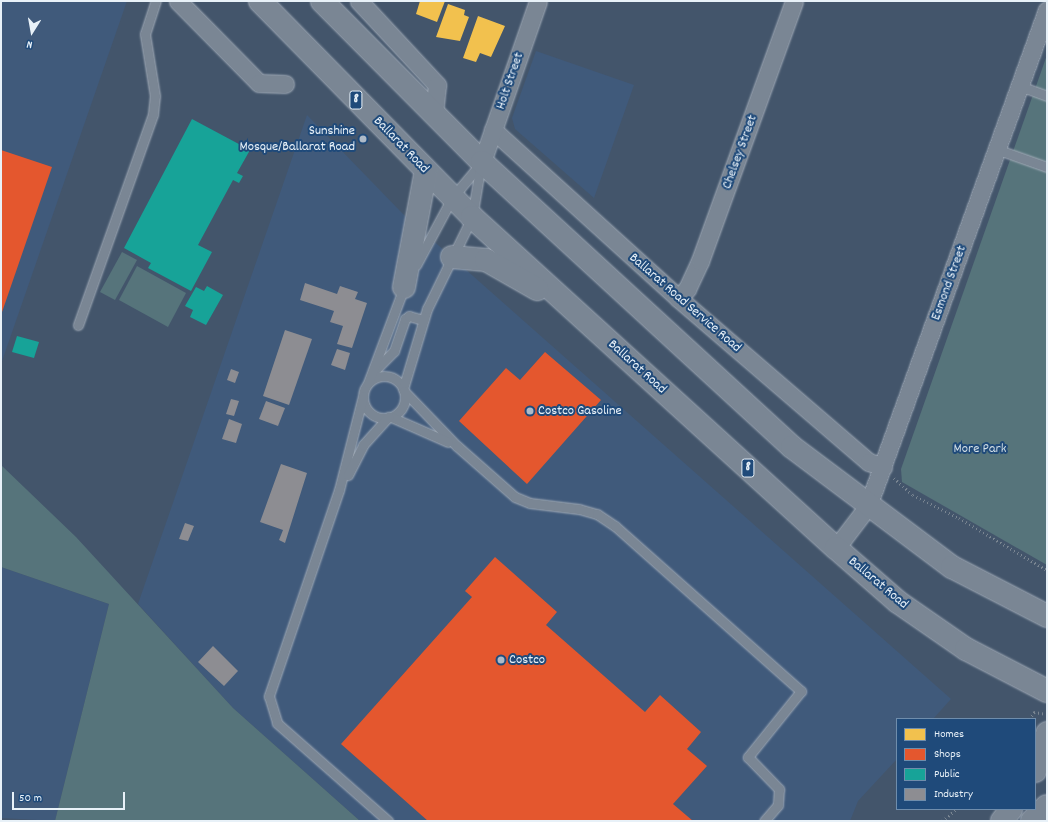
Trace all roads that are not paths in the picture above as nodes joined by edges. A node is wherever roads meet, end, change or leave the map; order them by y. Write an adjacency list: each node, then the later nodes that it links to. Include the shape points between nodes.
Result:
1 (156, 1): 25 (lane, via 145,34 155,96 153,114)
2 (178, 1): 9 (street, via 258,83)
3 (260, 1): 17 (highway, Ballarat Road / 8)
4 (322, 1): 12 (highway)
5 (359, 1): 12 (street, via 437,84)
6 (538, 1): 13 (street, Holt Street)
7 (794, 1): 22 (street, Chelsey Street, via 700,261 687,289)
8 (1047, 10): 10 (street, Esmond Street)
9 (285, 84)
10 (1020, 86): 11 (lane); 14 (street, Esmond Street)
11 (1047, 96)
12 (434, 114): 15 (highway)
13 (493, 130): 15 (street, Holt Street); 22 (street, Ballarat Road Service Road)
14 (996, 149): 16 (lane); 32 (street, Esmond Street)
15 (482, 162): 18 (lane); 19 (lane); 34 (highway, via 792,447)
16 (1047, 167)
17 (426, 171): 18 (highway, Ballarat Road / 8); 21 (highway)
18 (452, 198): 19 (highway, Ballarat Road / 8); 21 (lane)
19 (472, 217): 20 (lane); 23 (highway, Ballarat Road / 8)
20 (452, 257): 23 (highway, via 486,260); 24 (lane)
21 (404, 286): 26 (lane)
22 (678, 298): 32 (street, Ballarat Road Service Road, via 869,462)
23 (582, 317): 35 (highway, Ballarat Road / 8)
24 (423, 320): 26 (lane, via 410,316 406,319 394,351); 28 (lane)
25 (78, 325)
26 (374, 371): 27 (lane)
27 (368, 383): 28 (lane, via 387,376); 29 (lane)
28 (403, 390): 30 (lane, via 402,408); 31 (lane)
29 (362, 396): 30 (lane, via 371,414); 33 (lane)
30 (390, 417): 31 (lane); 33 (lane, via 363,445)
31 (457, 446): 43 (lane, via 515,497 530,503 579,509 597,514 615,526 801,691 748,757 779,789 778,805)
32 (883, 467): 34 (street, Esmond Street)
33 (339, 490): 42 (lane, via 272,681 270,710 277,723)
34 (868, 506): 35 (street, Esmond Street); 36 (highway, via 952,567)
35 (836, 548): 37 (highway, Ballarat Road / 8, via 898,602 966,649)
36 (1045, 614)
37 (1046, 694)
38 (1047, 733): 39 (highway)
39 (1036, 768)
40 (1047, 806): 45 (highway)
41 (1010, 810): 44 (highway)
42 (388, 821)
43 (764, 821)
44 (1002, 821)
45 (1032, 821)

